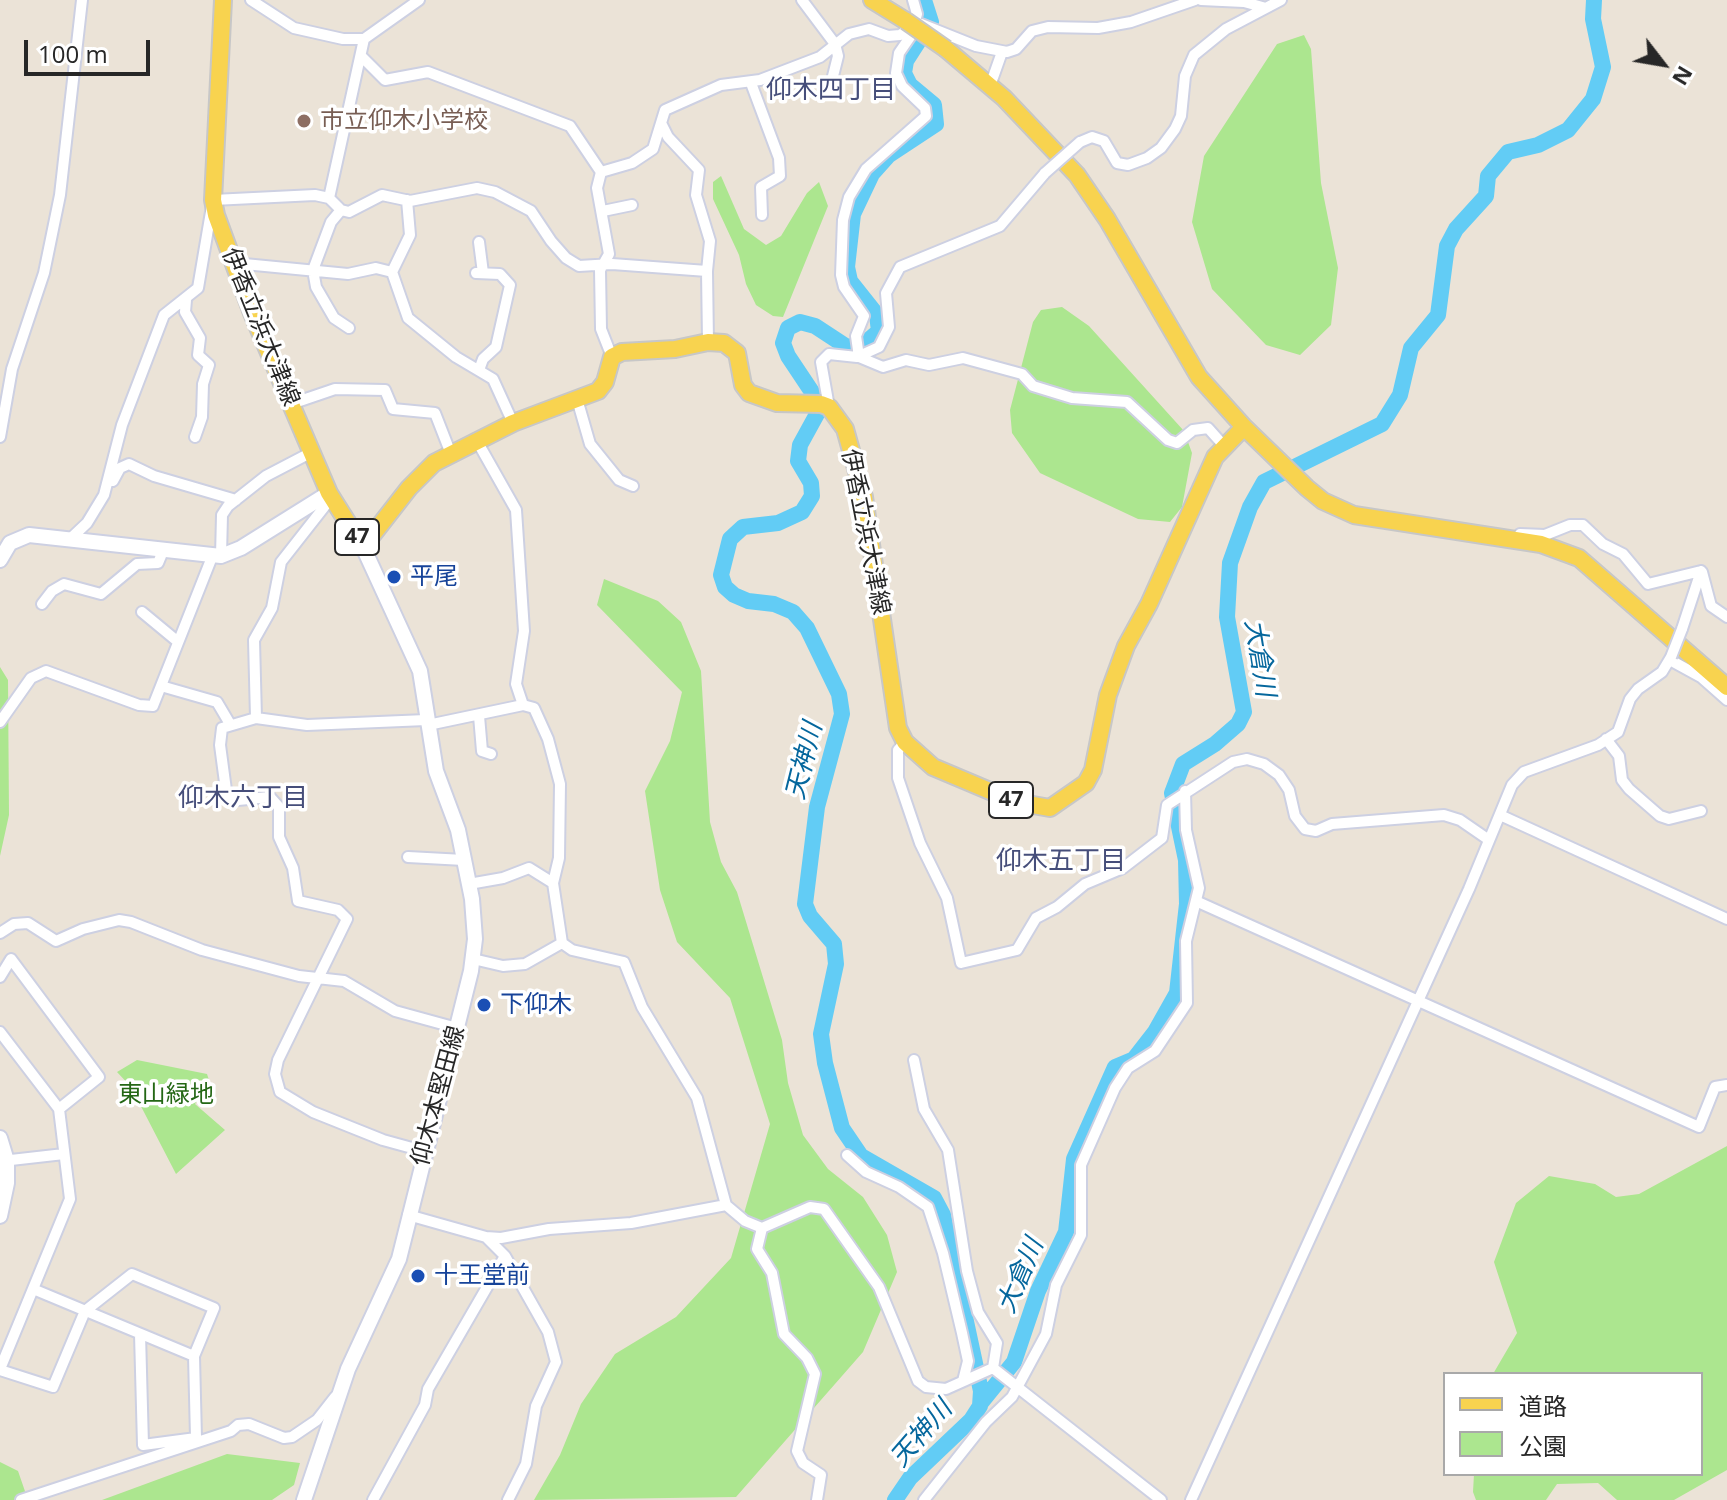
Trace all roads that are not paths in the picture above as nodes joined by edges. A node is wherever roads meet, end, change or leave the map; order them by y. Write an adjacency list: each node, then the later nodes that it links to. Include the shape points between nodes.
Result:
1 (82, 0): 45 (street, via 60,195 39,292 12,369)
2 (223, 0): 22 (main road, 伊香立浜大津線 / 47)
3 (251, 0): 12 (street, via 294,28)
4 (419, 0): 12 (street)
5 (802, 0): 13 (street)
6 (872, 0): 11 (main road)
7 (913, 0): 11 (street)
8 (1198, 0): 10 (street); 14 (street, via 1131,22 1032,31 1016,49)
9 (1281, 0): 10 (street)
10 (1266, 8): 37 (street, bridge, via 1226,29 1194,55 1185,76 1181,116 1161,148 1128,165 1117,163 1104,141 1092,137 1080,142 1000,226 900,267 886,293 886,337 871,353)
11 (918, 24): 13 (street, via 900,35 869,29); 14 (street); 17 (main road, bridge); 37 (street, via 899,53 896,73 926,116 866,169 843,220 841,275 864,316 856,336)
12 (364, 39): 15 (street)
13 (835, 44): 16 (street, via 820,57); 18 (street, via 838,56)
14 (1002, 52): 17 (street)
15 (361, 56): 20 (street, via 385,80 428,72 562,122); 21 (street)
16 (751, 83): 19 (street, via 702,92); 27 (street, via 779,158 780,176 761,187)
17 (990, 86): 44 (main road, via 1077,175 1199,377)
18 (830, 88)
19 (660, 117): 20 (street, via 653,149 632,163); 32 (street, via 668,137 699,170 696,195 710,241)
20 (601, 172): 26 (street, via 597,188)
21 (329, 198): 22 (street); 25 (street)
22 (213, 200): 29 (main road, 伊香立浜大津線 / 47); 34 (street, via 198,288)
23 (407, 200): 25 (street, via 382,195 349,212); 30 (street, via 477,188 495,192 531,211 573,263); 33 (street, via 411,229)
24 (632, 205): 26 (street)
25 (341, 210): 31 (street)
26 (603, 211): 30 (street, via 609,254)
27 (762, 215)
28 (479, 242): 39 (street, via 480,273 500,274 510,285 496,347)
29 (234, 263): 31 (street); 41 (main road, 伊香立浜大津線 / 47)
30 (603, 264): 32 (street); 38 (street, via 601,329)
31 (313, 270): 33 (street); 35 (street, via 316,287 334,318)
32 (707, 271): 36 (street)
33 (392, 272): 39 (street, via 408,318)
34 (186, 300): 46 (street, via 185,312 200,338 198,355 209,365); 52 (street, via 159,325 122,425)
35 (349, 328)
36 (708, 342): 38 (main road); 42 (main road, via 733,349 743,385 757,399)
37 (858, 354): 42 (street, via 829,354 821,362); 48 (street, via 883,367 906,360 929,365 963,358 1022,374 1033,386 1072,398 1127,402 1177,443 1193,430 1208,428)
38 (612, 357): 40 (main road, 47, via 602,387)
39 (479, 370): 43 (street, via 498,385)
40 (577, 399): 43 (main road, 47); 51 (street, via 590,444 619,480)
41 (291, 404): 49 (main road, 伊香立浜大津線 / 47); 50 (street, via 335,389 385,390 393,409 435,413)
42 (825, 406): 77 (main road, 伊香立浜大津線, via 845,429 861,486 898,728)
43 (513, 423): 47 (main road, 47)
44 (1244, 427): 48 (main road, 47); 55 (main road, via 1323,501 1354,515)
45 (0, 437)
46 (195, 437)
47 (477, 441): 50 (main road, 47); 70 (street, via 516,510 524,631 516,684)
48 (1225, 447): 77 (main road, 47, via 1215,457 1126,646 1086,783 1050,808 1036,808 933,767)
49 (312, 452): 53 (main road, 伊香立浜大津線 / 47); 54 (street, via 266,476)
50 (451, 454): 57 (main road, 47, via 415,481)
51 (633, 486)
52 (106, 487): 54 (street, via 129,464); 56 (street, via 98,508)
53 (331, 495): 57 (main road, 伊香立浜大津線 / 47); 59 (main road, via 241,548); 72 (street, via 281,562 272,608 254,640)
54 (236, 500): 59 (street, via 222,515)
55 (1508, 539): 61 (street, via 1511,533 1545,535 1583,525 1623,554 1648,584); 68 (main road, via 1579,558)
56 (69, 540): 58 (main road); 60 (main road, via 29,535 10,543)
57 (363, 547): 74 (main road, 仰木本堅田線, via 420,671)
58 (163, 551): 59 (main road); 62 (street, via 158,563 137,564 101,594 64,584)
59 (217, 556): 65 (street)
60 (0, 560)
61 (1701, 571): 64 (street, via 1711,606); 66 (street, bridge)
62 (42, 604)
63 (142, 612): 65 (street)
64 (1727, 617)
65 (177, 641): 67 (street)
66 (1671, 659): 69 (street); 76 (street, via 1638,689 1618,732)
67 (161, 686): 73 (street, via 153,706 139,705 46,671 31,678); 75 (street, via 217,702)
68 (1727, 687)
69 (1727, 700)
70 (523, 705): 71 (street); 85 (street, via 539,715 560,784 559,858)
71 (479, 716): 74 (street); 78 (street, via 482,751)
72 (256, 718): 74 (street, via 307,725); 75 (street)
73 (0, 722)
74 (427, 722): 84 (main road, 仰木本堅田線)
75 (230, 724): 93 (street, via 222,728 220,745 226,790 238,800 275,800 295,897 338,910 347,919)
76 (1606, 739): 80 (street, via 1619,756 1622,780 1660,816 1669,819); 81 (street, via 1524,772 1512,785)
77 (905, 742): 79 (street, via 898,750 898,778 920,843 947,898 961,963 1017,950 1036,918 1085,884 1123,868 1162,838 1167,805)
78 (491, 754)
79 (1185, 791): 82 (street, via 1247,759 1279,775 1305,829 1444,815); 87 (street)
80 (1701, 811)
81 (1500, 815): 82 (street); 88 (street)
82 (1489, 840): 95 (street)
83 (408, 857): 84 (street)
84 (464, 860): 86 (main road, 仰木本堅田線)
85 (553, 883): 86 (street, via 529,868); 90 (street)
86 (469, 884): 92 (main road, 仰木本堅田線)
87 (1198, 902): 95 (street); 120 (street, via 1186,941 1187,1003 1155,1051 1128,1068 1081,1165 1081,1235 1056,1285 1046,1334)
88 (1727, 919)
89 (0, 933): 93 (street, via 28,923 56,941 119,920 202,950 299,976)
90 (562, 943): 92 (street, via 525,964 503,966); 106 (street, via 624,962 642,1007 697,1098)
91 (5, 956): 94 (street); 100 (street, via 99,1077)
92 (473, 959): 96 (main road, 仰木本堅田線)
93 (320, 976): 96 (street, via 357,987 395,1011); 102 (street, via 278,1060 280,1092 313,1112)
94 (0, 977)
95 (1419, 1001): 99 (street, via 1699,1127 1715,1087); 128 (street)
96 (457, 1028): 102 (main road, 仰木本堅田線)
97 (0, 1032): 100 (street)
98 (914, 1060): 117 (street, via 924,1109 948,1150 971,1285 978,1312 997,1343)
99 (1727, 1085)
100 (59, 1109): 103 (street)
101 (0, 1138): 105 (main road)
102 (423, 1151): 107 (main road, 仰木本堅田線)
103 (64, 1154): 105 (street); 112 (street, via 70,1199)
104 (847, 1155): 118 (street, via 866,1172 928,1207 962,1333)
105 (4, 1161): 108 (main road, via 7,1183)
106 (726, 1205): 109 (street); 110 (street, via 631,1223)
107 (408, 1215): 110 (street); 119 (main road, 仰木本堅田線, via 395,1270)
108 (0, 1216)
109 (762, 1228): 118 (street, via 810,1207 824,1209 879,1287 918,1381 935,1389); 125 (street, via 757,1249 772,1273 784,1334 815,1374 797,1451 803,1463 821,1475)
110 (486, 1237): 111 (street)
111 (505, 1256): 123 (street, via 428,1389 425,1405); 124 (street, via 548,1332 556,1362 536,1406 526,1464)
112 (33, 1289): 113 (street); 116 (street)
113 (85, 1311): 114 (street); 115 (street, via 132,1274 214,1308); 116 (street, via 53,1387)
114 (140, 1334): 115 (street); 115 (street, via 143,1445 196,1438)
115 (194, 1356)
116 (0, 1370)
117 (994, 1370): 118 (street); 120 (street)
118 (966, 1379)
119 (344, 1381): 121 (street, via 317,1420 292,1437 238,1425); 122 (main road, 仰木本堅田線)
120 (1019, 1385): 126 (street); 127 (street)
121 (21, 1500)
122 (304, 1500)
123 (373, 1500)
124 (508, 1500)
125 (817, 1500)
126 (924, 1500)
127 (1161, 1500)
128 (1191, 1500)

